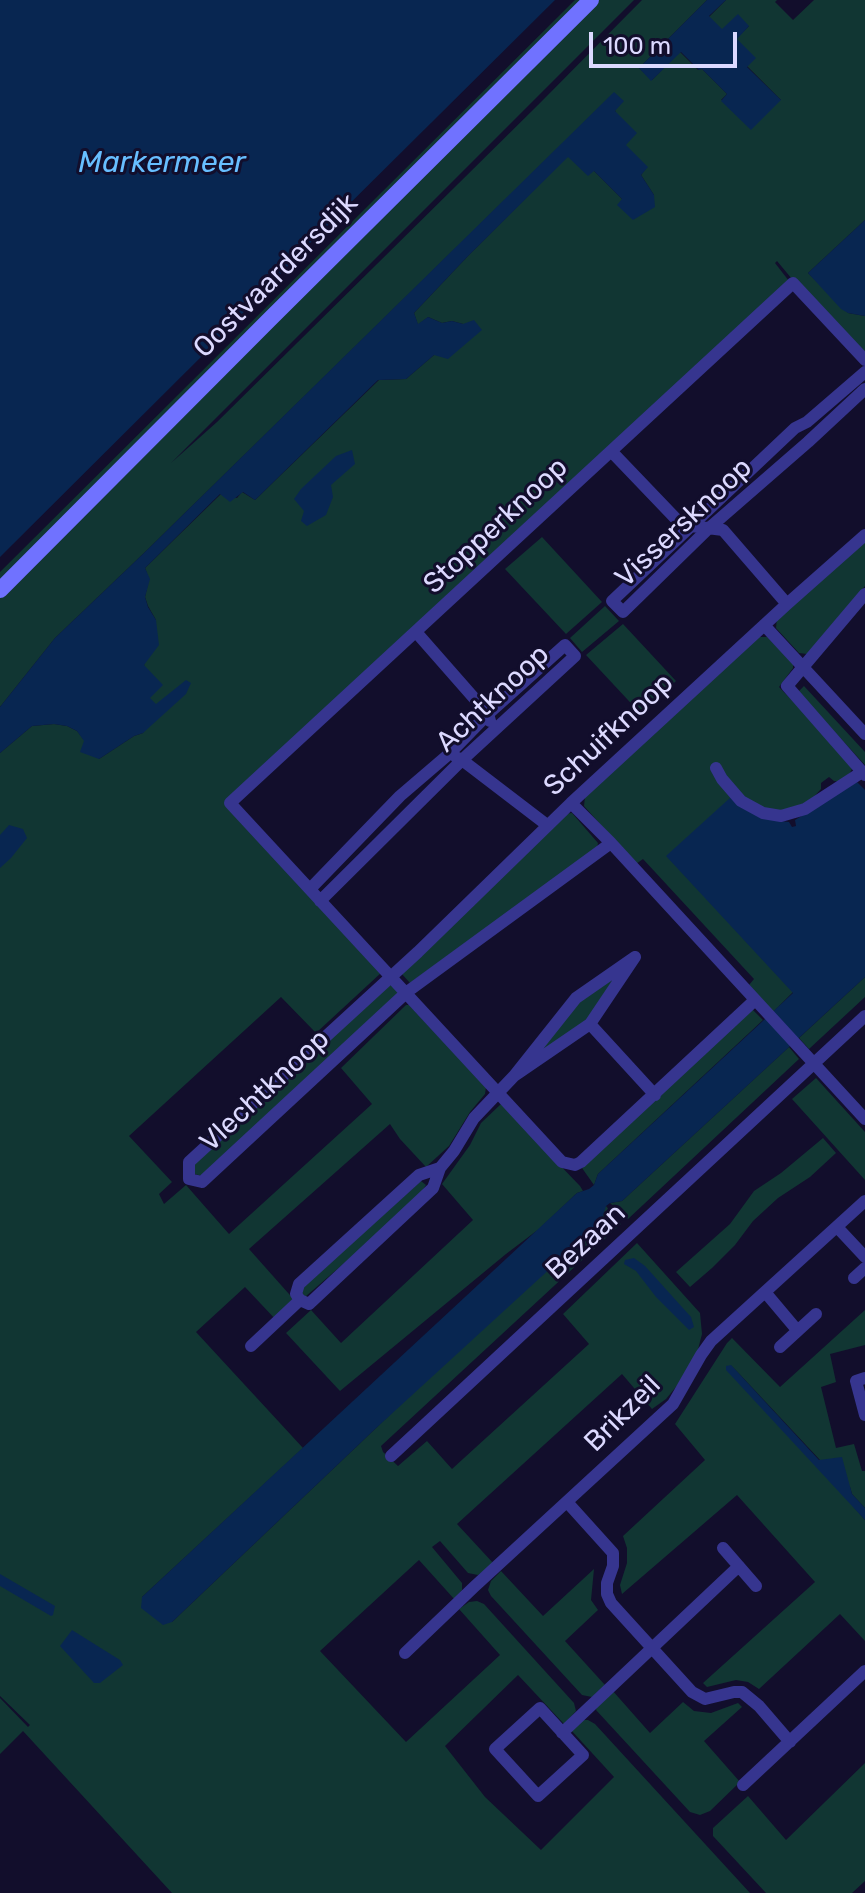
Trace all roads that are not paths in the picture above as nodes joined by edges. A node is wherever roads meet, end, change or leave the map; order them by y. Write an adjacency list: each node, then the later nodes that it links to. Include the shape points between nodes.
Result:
1 (591, 0): 9 (main road, Oostvaardersdijk)
2 (865, 360): 5 (street, Stopperknoop, via 793,283)
3 (865, 372): 6 (street, Vissersknoop, via 795,428)
4 (865, 389): 7 (street, Vissersknoop)
5 (611, 451): 6 (street, via 678,521); 13 (street, Stopperknoop)
6 (692, 526): 7 (street); 7 (street, Vissersknoop, via 612,601 623,612)
7 (708, 529): 11 (street, via 723,530)
8 (865, 535): 11 (street, Schuifknoop)
9 (0, 590)
10 (865, 594): 14 (street)
11 (787, 604): 12 (street, Schuifknoop)
12 (764, 625): 14 (street); 22 (street, Schuifknoop)
13 (416, 632): 15 (street); 25 (street, Stopperknoop, via 230,803)
14 (804, 668): 17 (street); 21 (street, via 787,686)
15 (488, 714): 16 (street); 16 (street, Achtknoop, via 565,645 575,656); 18 (street, Achtknoop)
16 (492, 732): 19 (street, Achtknoop)
17 (865, 734)
18 (449, 754): 19 (street); 25 (street, Achtknoop, via 400,796)
19 (462, 760): 23 (street); 26 (street, Achtknoop)
20 (716, 768): 21 (street, via 741,801 781,816 805,809)
21 (864, 774)
22 (571, 803): 23 (street, Schuifknoop); 24 (street)
23 (547, 825): 27 (street, Schuifknoop)
24 (611, 843): 28 (street); 29 (street)
25 (310, 889): 26 (street)
26 (320, 901): 27 (street)
27 (391, 977): 28 (street); 28 (street, Vlechtknoop, via 189,1162 189,1179 202,1182)
28 (407, 992): 34 (street)
29 (758, 1004): 32 (street); 35 (street)
30 (865, 1016): 32 (street, Bezaan)
31 (590, 1024): 33 (street); 33 (street, via 635,957 576,998); 35 (street)
32 (814, 1064): 36 (street); 51 (street, Bezaan)
33 (514, 1076): 34 (street)
34 (498, 1091): 35 (street, via 562,1162 575,1165); 37 (street)
35 (655, 1095)
36 (865, 1119)
37 (440, 1168): 44 (street, via 433,1188 309,1304); 44 (street, via 419,1175 299,1284)
38 (865, 1201): 39 (street, Brikzeil)
39 (837, 1227): 40 (street); 43 (street, Brikzeil)
40 (865, 1257)
41 (865, 1268): 42 (street)
42 (854, 1278)
43 (765, 1292): 46 (street); 52 (street, Brikzeil, via 711,1341 673,1404)
44 (300, 1300): 47 (street)
45 (816, 1314): 46 (street)
46 (797, 1330): 48 (street)
47 (251, 1346)
48 (780, 1347)
49 (865, 1378): 50 (street, via 856,1381)
50 (865, 1415)
51 (391, 1456)
52 (567, 1502): 56 (street, via 613,1553 607,1594); 57 (street, Brikzeil)
53 (723, 1548): 54 (street)
54 (739, 1566): 55 (street); 56 (street)
55 (756, 1586)
56 (652, 1648): 59 (street); 60 (street, via 697,1696 742,1692)
57 (405, 1653)
58 (865, 1671): 60 (street)
59 (562, 1733): 59 (street, via 540,1708 495,1749 538,1796 583,1755)
60 (790, 1742): 61 (street)
61 (743, 1785)

